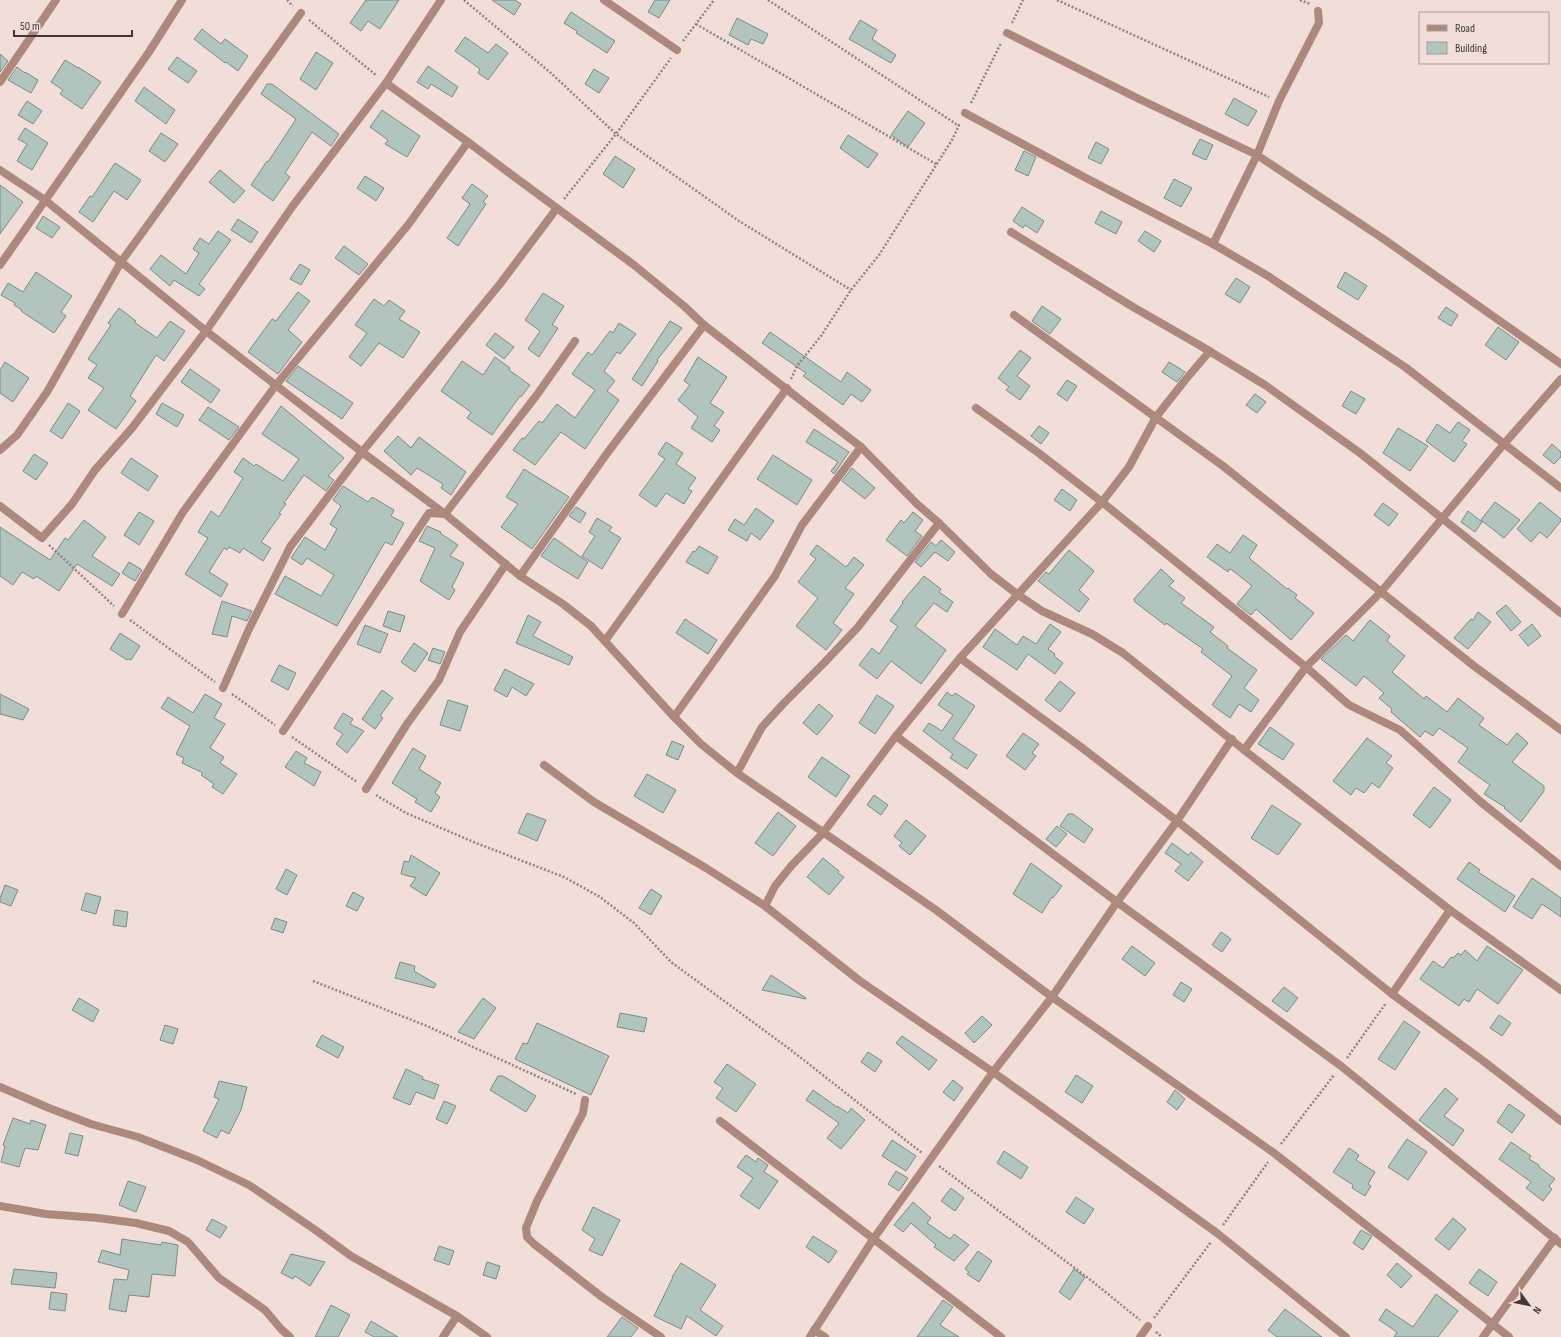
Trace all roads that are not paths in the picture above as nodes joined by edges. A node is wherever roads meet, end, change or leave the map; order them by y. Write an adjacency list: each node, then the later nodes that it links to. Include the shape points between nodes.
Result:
1 (56, 0): 9 (street)
2 (182, 0): 15 (street, via 149,52)
3 (441, 0): 10 (street)
4 (604, 0): 8 (street)
5 (1318, 11): 13 (street, via 1319,23 1279,101)
6 (301, 13): 19 (street)
7 (1006, 33): 13 (street)
8 (676, 50)
9 (0, 82)
10 (386, 83): 12 (street); 23 (street, via 292,207)
11 (966, 113): 18 (street)
12 (468, 142): 16 (street); 28 (street, via 408,225)
13 (1257, 155): 18 (street); 26 (street, via 1385,240)
14 (0, 170): 15 (street)
15 (45, 200): 19 (street); 20 (street)
16 (557, 208): 22 (street, via 634,265); 35 (street, via 500,284)
17 (1011, 232): 25 (street)
18 (1213, 244): 32 (street, via 1268,276 1399,363)
19 (121, 262): 23 (street); 34 (street, via 48,392 17,435)
20 (0, 265)
21 (1014, 315): 31 (street)
22 (704, 325): 29 (street); 43 (street, via 608,452)
23 (206, 331): 28 (street); 38 (street, via 132,428 95,470 72,504 42,538)
24 (575, 341): 39 (street)
25 (1210, 351): 31 (street); 40 (street, via 1265,385 1360,453)
26 (1561, 364)
27 (1561, 379): 32 (street)
28 (276, 385): 35 (street); 47 (street, via 183,512)
29 (787, 388): 33 (street); 48 (street)
30 (976, 408): 37 (street)
31 (1156, 418): 37 (street, via 1129,467); 44 (street, via 1223,466)
32 (1504, 444): 36 (street); 40 (street)
33 (861, 447): 41 (street, via 917,504); 52 (street, via 802,525 774,576)
34 (0, 450)
35 (362, 452): 39 (street); 51 (street, via 290,547)
36 (1561, 488)
37 (1102, 502): 45 (street); 50 (street)
38 (0, 506)
39 (446, 514): 42 (street); 54 (street, via 429,513)
40 (1442, 518): 44 (street); 46 (street)
41 (939, 522): 45 (street, via 991,574); 59 (street, via 858,627 762,727)
42 (506, 564): 43 (street); 60 (street, via 460,632 439,680 407,724)
43 (520, 576): 48 (street, via 562,604)
44 (1381, 592): 50 (street); 53 (street, via 1474,666)
45 (1017, 594): 49 (street); 56 (street, via 1042,611 1092,634 1123,653)
46 (1561, 613)
47 (122, 614)
48 (606, 641): 52 (street)
49 (960, 658): 55 (street); 61 (street)
50 (1306, 668): 57 (street); 63 (street, via 1349,705 1400,730 1482,803)
51 (223, 688)
52 (674, 717): 59 (street, via 701,744)
53 (1561, 730)
54 (283, 731)
55 (896, 736): 62 (street); 64 (street)
56 (1232, 739): 57 (street); 61 (street)
57 (1244, 750): 66 (street)
58 (544, 765): 65 (street, via 594,802)
59 (737, 773): 62 (street)
60 (366, 789)
61 (1177, 821): 64 (street); 68 (street)
62 (822, 833): 65 (street, via 792,865 776,886); 69 (street, via 936,910)
63 (1561, 866)
64 (1117, 902): 69 (street); 77 (street, via 1341,1066)
65 (766, 906): 70 (street, via 860,981)
66 (1450, 910): 67 (street); 68 (street)
67 (1561, 990)
68 (1392, 994): 74 (street)
69 (1052, 997): 70 (street); 79 (street, via 1274,1153)
70 (993, 1072): 76 (street); 89 (street, via 1217,1233)
71 (0, 1087): 78 (street, via 91,1124 138,1137 197,1160 249,1185 350,1256)
72 (585, 1100): 85 (street, via 583,1113 537,1201 526,1228 527,1237 602,1297)
73 (720, 1121): 76 (street)
74 (1561, 1121)
75 (0, 1206): 82 (street, via 46,1214 136,1223 169,1231 188,1242 219,1278 265,1310)
76 (874, 1238): 81 (street); 87 (street)
77 (1558, 1241): 79 (street)
78 (457, 1316): 83 (street); 84 (street)
79 (1493, 1325): 90 (street); 91 (street)
80 (1148, 1326): 88 (street)
81 (812, 1333): 86 (street)
82 (290, 1337)
83 (443, 1337)
84 (487, 1337)
85 (661, 1337)
86 (825, 1337)
87 (1002, 1337)
88 (1140, 1337)
89 (1346, 1337)
90 (1483, 1337)
91 (1509, 1337)

